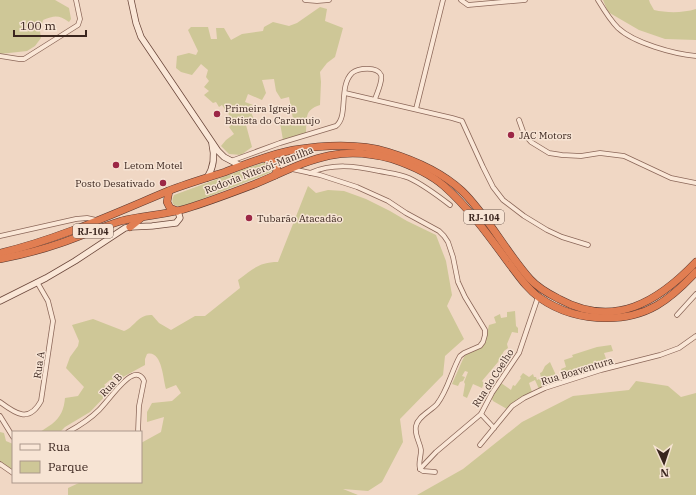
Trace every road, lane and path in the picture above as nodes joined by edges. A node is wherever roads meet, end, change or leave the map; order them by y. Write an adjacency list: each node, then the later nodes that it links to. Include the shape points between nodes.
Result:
1 (76, 0): 10 (street, via 80,19 78,25 24,59)
2 (131, 0): 16 (street, via 136,24 142,37)
3 (305, 0): 4 (street)
4 (329, 0)
5 (443, 0): 14 (street)
6 (461, 0): 9 (street, via 468,5)
7 (525, 0): 9 (street)
8 (598, 0): 11 (street, via 610,19 631,37)
9 (485, 2)
10 (0, 56)
11 (696, 56)
12 (345, 93): 13 (street); 13 (street, via 353,73 370,69 381,74); 18 (street, via 342,118 336,126 293,138)
13 (375, 99): 14 (street)
14 (416, 109): 32 (street, via 462,121 482,167 503,200 547,230)
15 (519, 120): 24 (street, via 524,134 531,142 548,153 581,156 600,153 624,156 671,178)
16 (212, 142): 18 (street); 23 (street, via 212,169)
17 (266, 159): 19 (highway, Rodovia Niterói-Manilha / RJ-104); 22 (highway, via 273,161 277,166); 35 (highway, Rodovia Niterói-Manilha / RJ-104, via 293,150 340,146 386,152 411,160 450,180 463,192 530,280 543,290 579,308 611,311 645,303 669,288)
18 (230, 161): 19 (street)
19 (241, 166): 23 (highway, Rodovia Niterói-Manilha / RJ-104)
20 (290, 168): 21 (street); 22 (highway, Rodovia Niterói-Manilha / RJ-104); 39 (highway, Rodovia Niterói-Manilha / RJ-104, via 326,155 350,153 392,160 428,175 444,186 466,209 522,281)
21 (310, 173): 26 (street, via 334,166 354,166 394,173 416,181); 52 (street, via 357,187 388,201 439,231 448,242 464,297 485,330 483,342 460,356 441,398 416,425 416,436 421,452)
22 (275, 175): 27 (highway, Rodovia Niterói-Manilha / RJ-104)
23 (207, 178): 25 (highway, Rodovia Niterói-Manilha / RJ-104)
24 (696, 183)
25 (169, 191): 27 (highway, via 167,202 170,208); 29 (highway, Rodovia Niterói-Manilha / RJ-104)
26 (450, 205)
27 (178, 211): 28 (highway, Rodovia Niterói-Manilha / RJ-104); 30 (street, via 180,218 176,223)
28 (143, 217): 30 (highway); 34 (highway, Rodovia Niterói-Manilha / RJ-104, via 121,222 44,249)
29 (99, 221): 31 (street, via 76,219); 33 (highway, Rodovia Niterói-Manilha / RJ-104, via 63,235)
30 (130, 227): 37 (street)
31 (0, 236)
32 (588, 245)
33 (0, 253)
34 (0, 259)
35 (696, 262)
36 (696, 272): 39 (highway, Rodovia Niterói-Manilha / RJ-104, via 663,303 639,314 617,318 580,316)
37 (37, 282): 40 (street); 43 (street, Rua A, via 48,301 53,321 41,401 33,413 26,415 10,410)
38 (696, 294): 41 (street)
39 (538, 297): 44 (street, Rua do Coelho, via 519,353)
40 (0, 301)
41 (677, 315)
42 (696, 336): 46 (street, Rua Boaventura, via 679,348 660,355 601,370 524,398 512,406)
43 (0, 402)
44 (481, 414): 46 (street); 52 (street, Rua do Coelho)
45 (0, 416): 49 (street)
46 (494, 428): 50 (street, Rua Boaventura)
47 (70, 431): 48 (street, Rua B, via 98,411 127,379 136,374 144,381 139,406)
48 (138, 431)
49 (12, 435)
50 (480, 445)
51 (0, 464): 53 (street)
52 (420, 469): 54 (street)
53 (12, 472)
54 (435, 472)

